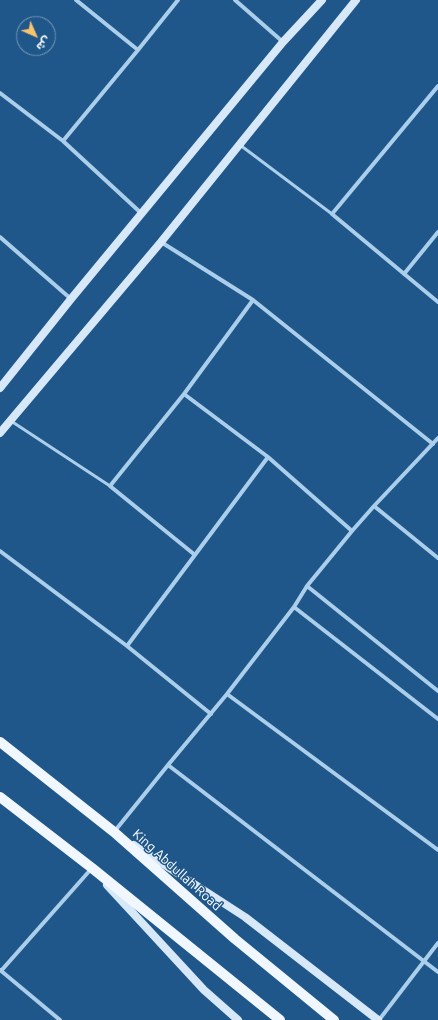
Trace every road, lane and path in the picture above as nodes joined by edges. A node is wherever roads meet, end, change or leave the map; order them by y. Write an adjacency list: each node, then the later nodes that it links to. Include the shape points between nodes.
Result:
1 (76, 0): 7 (street)
2 (178, 0): 7 (street)
3 (235, 0): 6 (street)
4 (322, 0): 6 (street)
5 (356, 0): 11 (street)
6 (283, 42): 12 (street)
7 (138, 50): 10 (street)
8 (438, 86): 13 (street)
9 (0, 93): 10 (street)
10 (63, 141): 12 (street)
11 (240, 145): 13 (lane); 16 (street)
12 (142, 213): 18 (street)
13 (332, 214): 17 (street)
14 (438, 232): 17 (street)
15 (0, 237): 18 (street)
16 (161, 242): 19 (street); 23 (street)
17 (404, 274): 20 (street)
18 (71, 299): 21 (street)
19 (253, 300): 22 (street); 26 (street)
20 (438, 302)
21 (0, 388)
22 (184, 394): 27 (street); 28 (street)
23 (10, 421): 24 (street); 28 (lane)
24 (0, 433)
25 (438, 438): 26 (street)
26 (433, 444): 29 (street)
27 (268, 457): 30 (street); 32 (street)
28 (110, 486): 32 (street)
29 (374, 506): 30 (street); 33 (street)
30 (352, 531): 34 (street)
31 (0, 551): 36 (street)
32 (195, 555): 36 (street)
33 (438, 558)
34 (307, 586): 35 (street); 37 (street)
35 (294, 607): 38 (street); 40 (street)
36 (127, 646): 39 (street)
37 (438, 691)
38 (227, 694): 39 (street); 45 (street)
39 (211, 714): 42 (street)
40 (438, 719)
41 (0, 742): 44 (main road, King Abdullah Road)
42 (168, 765): 44 (street); 48 (street)
43 (0, 797): 46 (main road)
44 (114, 832): 54 (main road, King Abdullah Road, via 234,939); 55 (street, via 245,917)
45 (438, 850)
46 (92, 868): 49 (street); 52 (street, via 204,990); 53 (main road)
47 (438, 943): 48 (street)
48 (424, 960): 50 (street); 55 (street)
49 (0, 970): 51 (street)
50 (438, 972)
51 (60, 1020)
52 (238, 1020)
53 (280, 1020)
54 (334, 1020)
55 (379, 1020)

